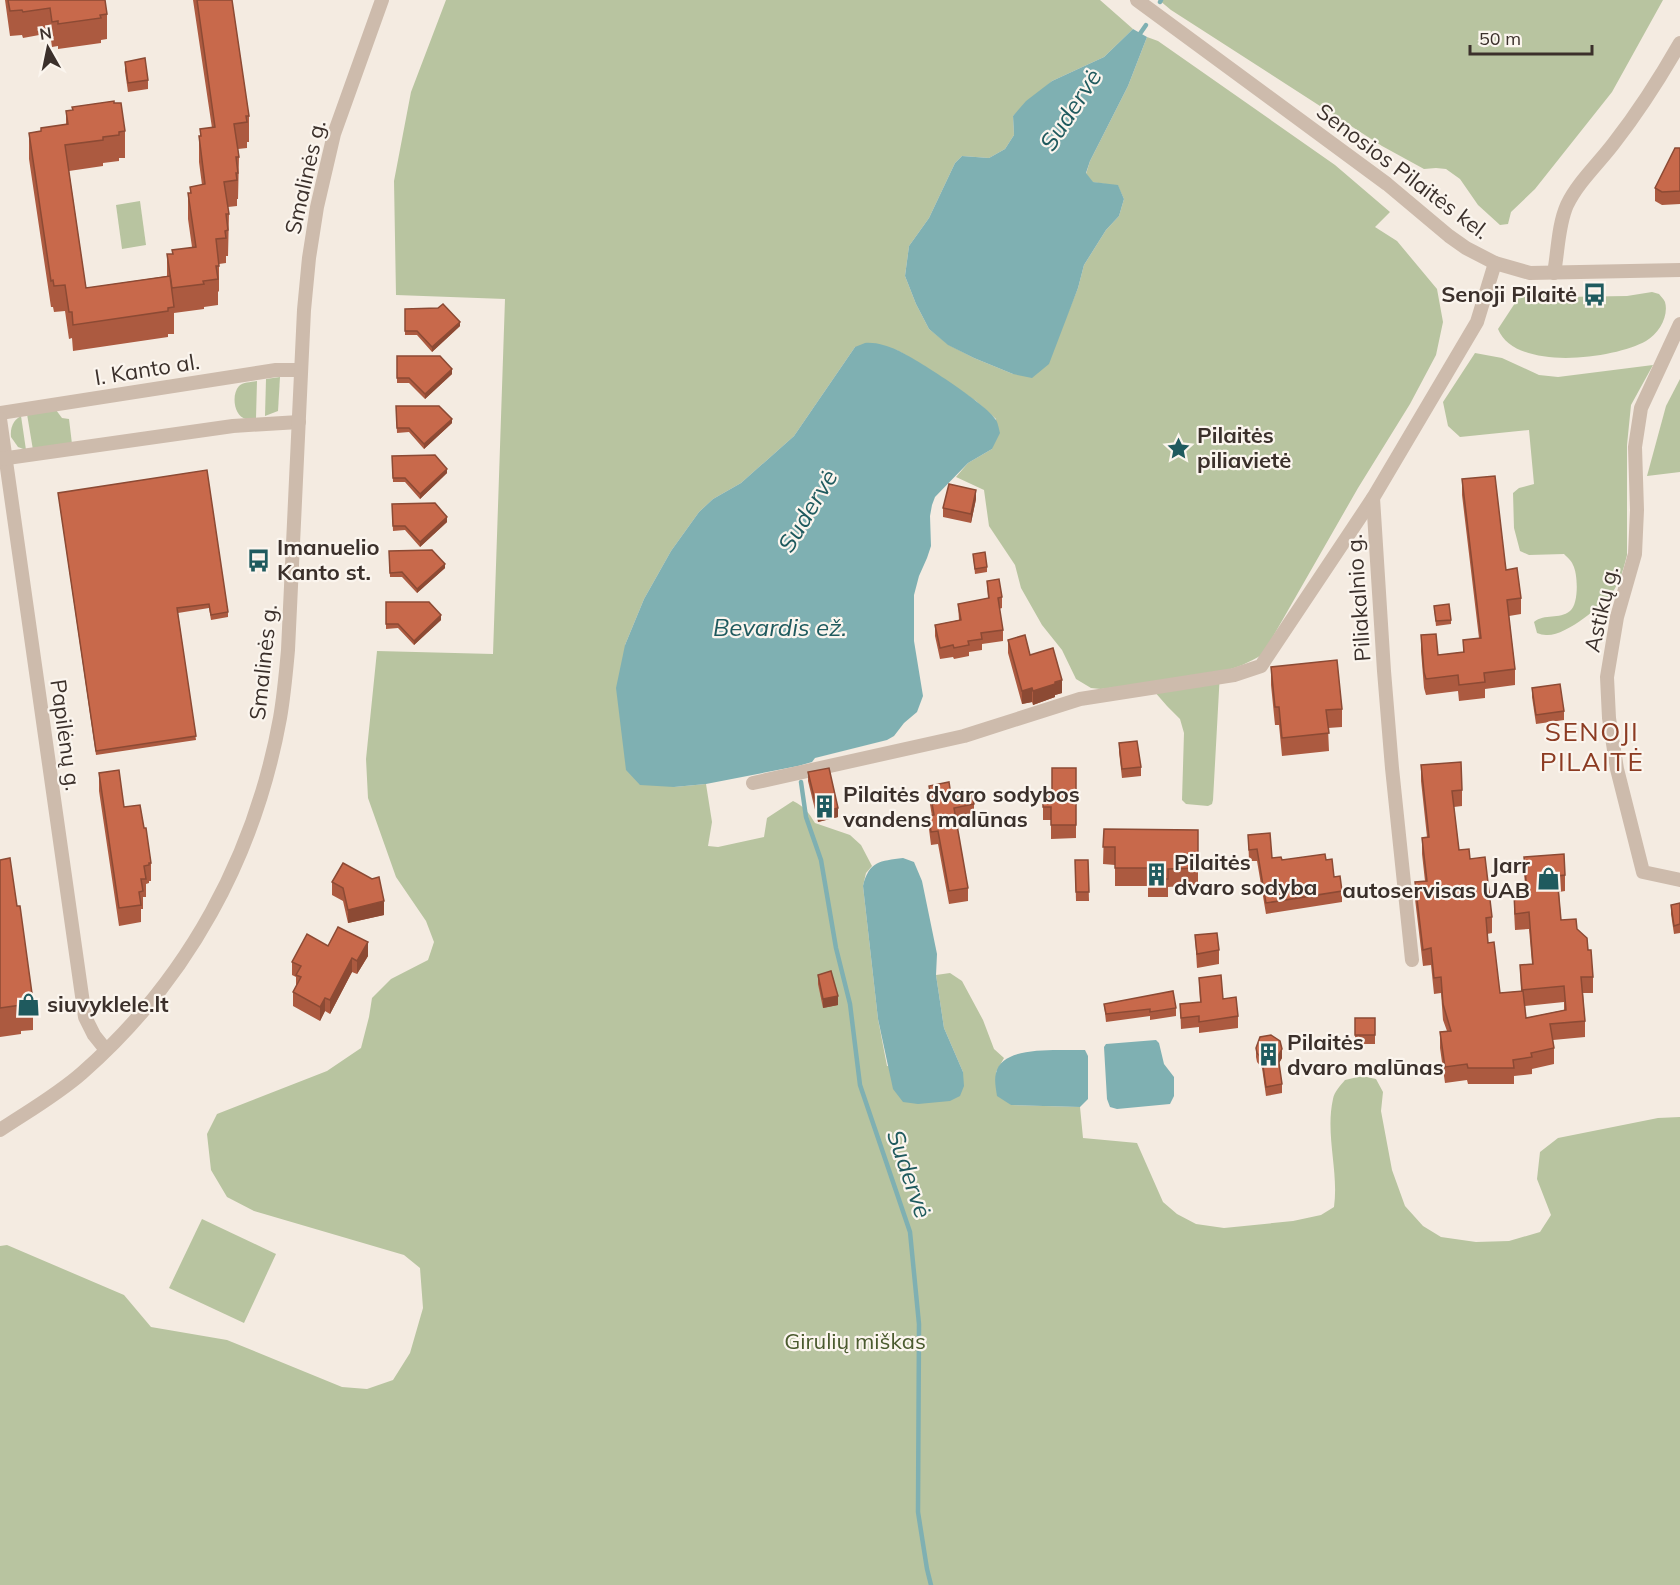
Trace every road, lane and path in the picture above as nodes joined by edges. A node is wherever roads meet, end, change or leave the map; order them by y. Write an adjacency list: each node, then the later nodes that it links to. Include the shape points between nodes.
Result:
1 (382, 0): 8 (street, Smalinės g., via 334,134 317,207)
2 (1137, 0): 4 (street, Senosios Pilaitės kel., via 1387,184 1449,236)
3 (1680, 43): 6 (street, via 1654,88 1568,204)
4 (1495, 263): 6 (street, Senosios Pilaitės kel., via 1530,273); 13 (street, via 1477,322)
5 (1680, 270): 6 (street, Senosios Pilaitės kel.)
6 (1554, 273)
7 (1680, 324): 15 (street, Astikų g., via 1641,408 1635,447 1635,554 1617,617 1607,677 1617,769 1643,872)
8 (301, 370): 9 (street, I. Kanto al., via 276,370); 11 (street, Smalinės g.)
9 (0, 413)
10 (0, 419): 12 (street, Papilėnų g.)
11 (299, 422): 12 (street, via 233,426); 17 (street, Smalinės g., via 284,689 254,817 228,880 195,942 164,987)
12 (3, 459): 17 (street, Papilėnų g., via 85,1017)
13 (1373, 498): 14 (street, via 1262,666 1234,675 1080,699 963,736); 16 (street, Piliakalnio g., via 1392,768)
14 (753, 783)
15 (1680, 880)
16 (1412, 960)
17 (106, 1050): 18 (street, Smalinės g., via 67,1085)
18 (0, 1130)

